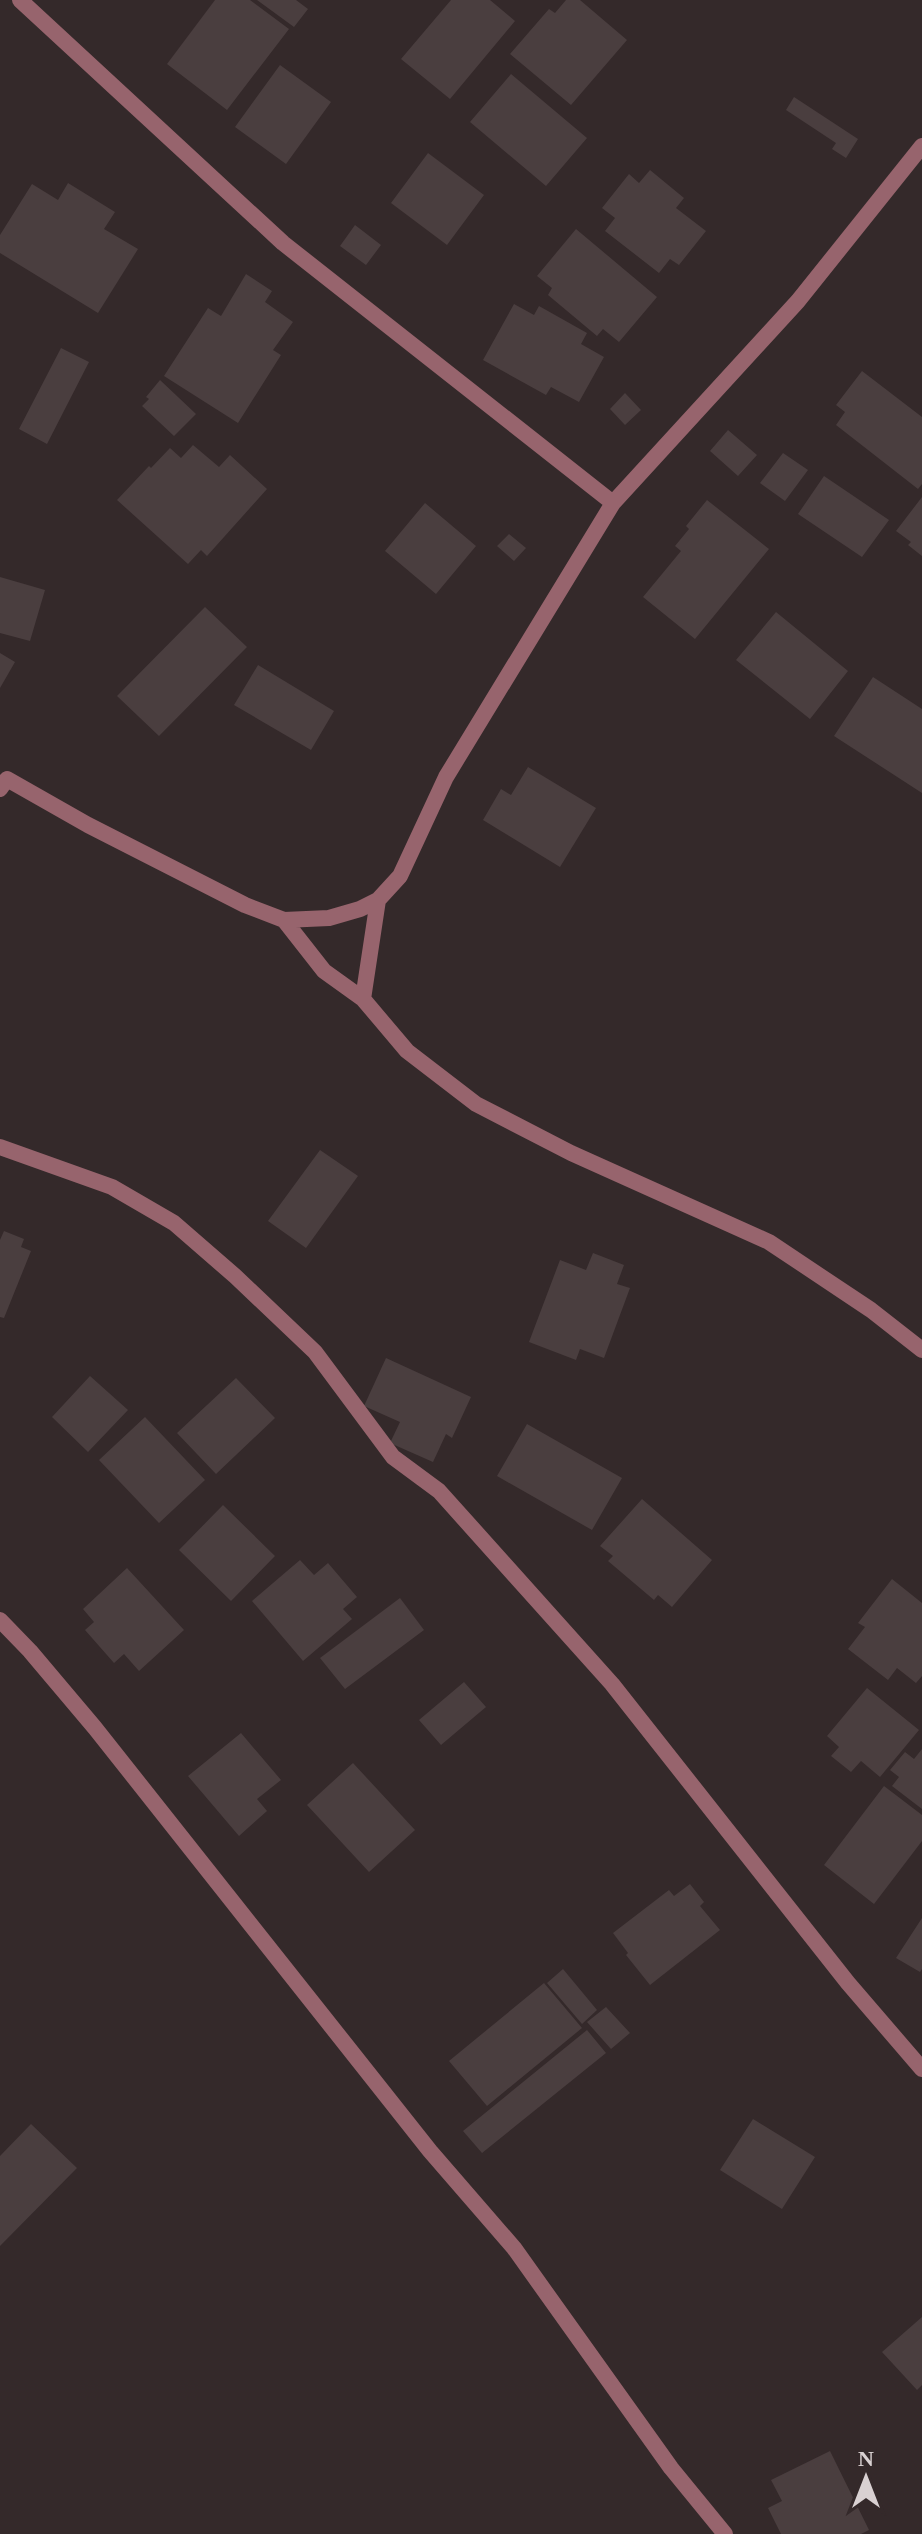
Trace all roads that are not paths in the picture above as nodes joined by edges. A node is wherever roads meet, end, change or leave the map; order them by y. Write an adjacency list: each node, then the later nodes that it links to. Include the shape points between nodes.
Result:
1 (20, 0): 3 (street, via 283,243)
2 (922, 146): 3 (street, via 798,301)
3 (613, 503): 5 (street, via 446,777 400,876)
4 (2, 781): 6 (street)
5 (378, 900): 6 (street, via 329,918); 7 (street)
6 (284, 920): 7 (street, via 324,971)
7 (363, 999): 9 (street, via 407,1051 476,1104 769,1242)
8 (0, 1147): 11 (street, via 112,1187 174,1223 315,1352 393,1457 439,1491 612,1684)
9 (922, 1350)
10 (0, 1620): 12 (street, via 95,1728 430,2151 514,2248 671,2468)
11 (922, 2069)
12 (725, 2534)

